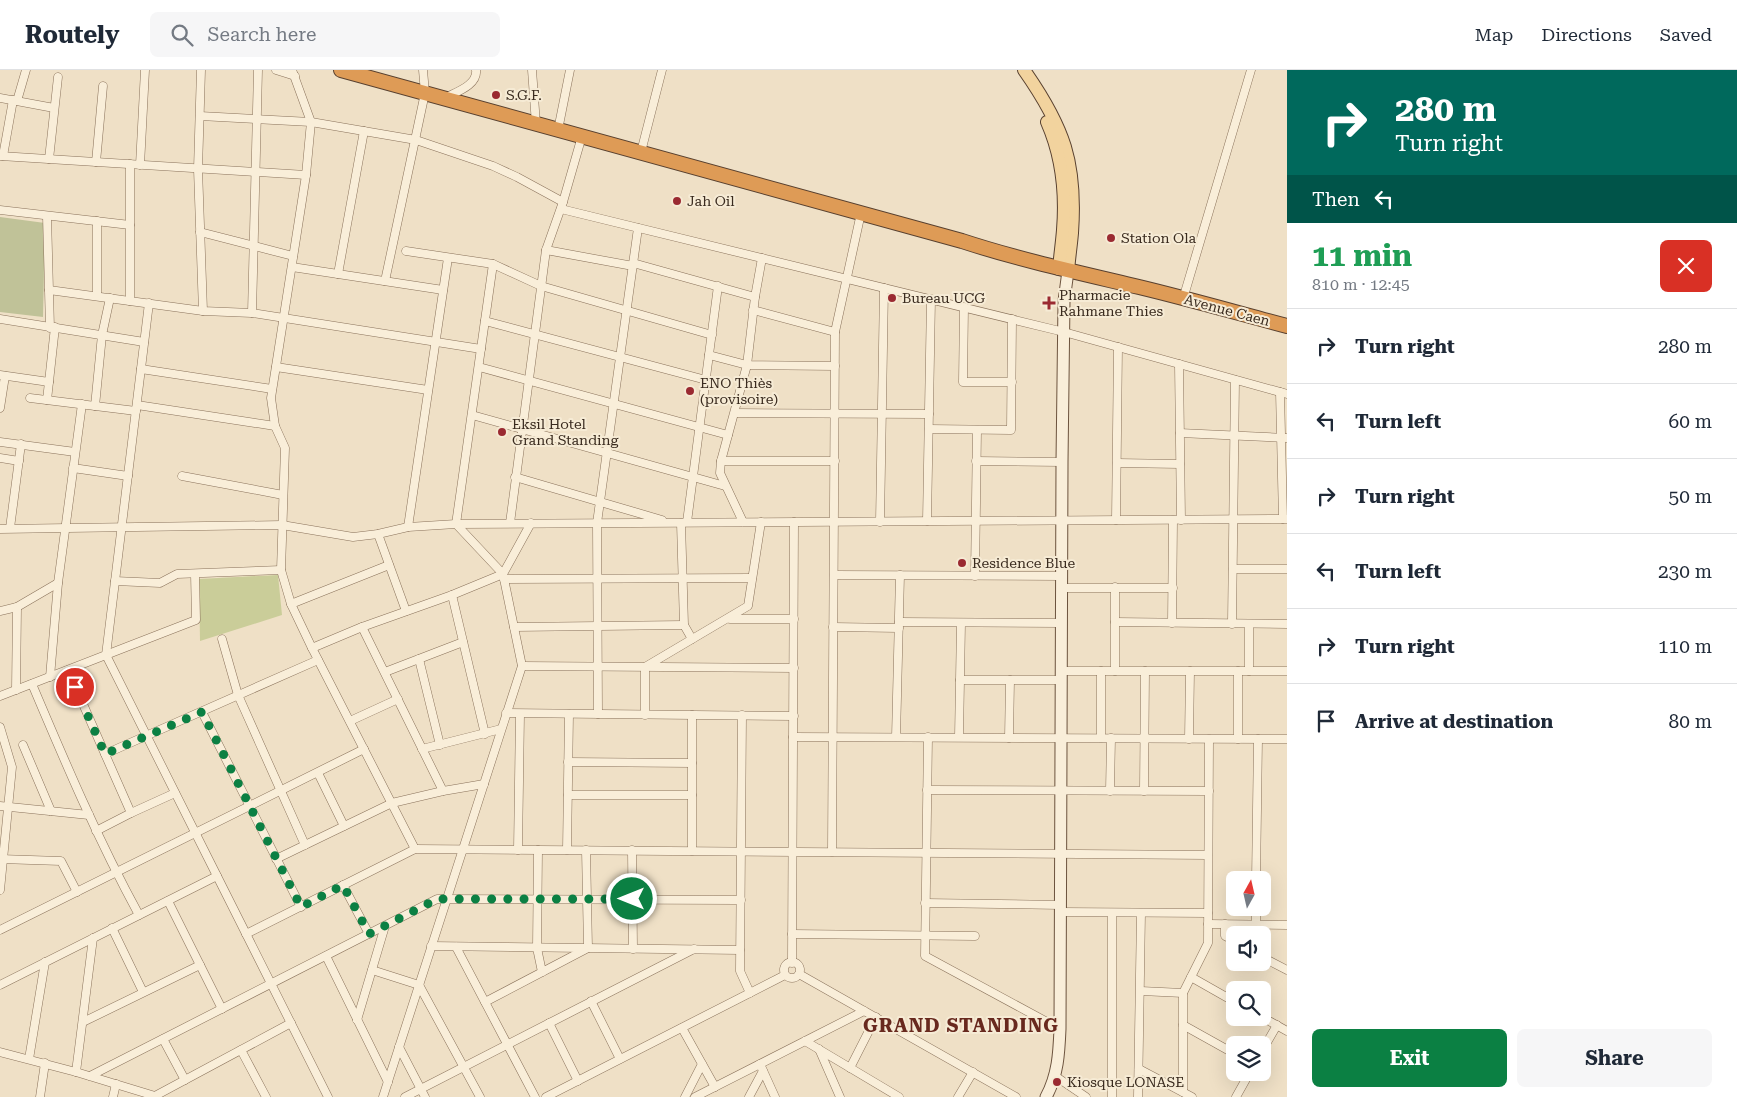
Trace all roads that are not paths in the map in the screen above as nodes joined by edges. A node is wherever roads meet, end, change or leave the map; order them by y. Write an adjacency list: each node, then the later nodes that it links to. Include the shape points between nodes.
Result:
1 (26, 70): 21 (street)
2 (146, 70): 36 (street)
3 (202, 70): 23 (street)
4 (258, 70): 24 (street)
5 (276, 70): 14 (street)
6 (341, 70): 15 (highway, Avenue Caen)
7 (423, 70): 18 (street)
8 (476, 70): 20 (street, via 474,82)
9 (532, 70): 26 (street)
10 (570, 70): 27 (street)
11 (662, 70): 31 (street)
12 (1251, 70): 70 (street)
13 (1021, 72): 57 (main road, via 1047,104 1068,155 1073,206)
14 (294, 73): 25 (street)
15 (364, 73): 18 (highway, Avenue Caen)
16 (58, 77): 22 (street)
17 (103, 86): 34 (street)
18 (425, 93): 20 (highway, Avenue Caen); 30 (street)
19 (0, 98): 21 (street)
20 (445, 98): 26 (highway, Avenue Caen)
21 (15, 101): 22 (street); 32 (street)
22 (54, 108): 33 (street)
23 (200, 116): 24 (street); 37 (street)
24 (257, 119): 25 (street); 38 (street)
25 (311, 122): 28 (street); 39 (street)
26 (536, 124): 27 (highway, Avenue Caen)
27 (558, 130): 29 (highway, Avenue Caen)
28 (364, 131): 30 (street); 58 (street)
29 (582, 136): 31 (highway, Avenue Caen); 40 (street)
30 (416, 140): 40 (street, via 493,166 517,177); 60 (street)
31 (640, 152): 42 (highway, Avenue Caen)
32 (2, 156): 33 (street)
33 (49, 159): 34 (street)
34 (96, 162): 35 (street)
35 (130, 164): 36 (street); 45 (street)
36 (140, 165): 37 (street)
37 (198, 168): 38 (street); 47 (street)
38 (255, 172): 39 (street); 48 (street)
39 (306, 175): 51 (street)
40 (562, 206): 46 (street); 49 (street)
41 (0, 210): 43 (street)
42 (861, 213): 57 (highway, Avenue Caen, via 962,241 1009,249); 59 (street)
43 (48, 216): 44 (street); 64 (street)
44 (97, 221): 45 (street); 66 (street)
45 (130, 225): 71 (street)
46 (638, 228): 53 (street); 55 (street)
47 (200, 232): 48 (street); 75 (street)
48 (253, 245): 51 (street); 77 (street)
49 (546, 250): 55 (street); 61 (street)
50 (406, 251): 52 (street)
51 (293, 256): 56 (street)
52 (448, 258): 54 (street); 65 (street)
53 (762, 258): 59 (street); 67 (street)
54 (493, 264): 61 (street); 81 (street)
55 (633, 264): 62 (street); 76 (street)
56 (292, 267): 58 (street); 78 (street)
57 (1064, 267): 70 (highway, Avenue Caen); 85 (street)
58 (338, 274): 60 (street)
59 (846, 279): 63 (street); 84 (street)
60 (385, 281): 65 (street)
61 (541, 286): 76 (street); 86 (street)
62 (718, 286): 67 (street); 88 (street)
63 (884, 288): 69 (street); 119 (street)
64 (49, 290): 66 (street); 83 (street)
65 (443, 290): 90 (street)
66 (97, 296): 68 (street)
67 (755, 297): 74 (street)
68 (110, 298): 71 (street); 87 (street)
69 (931, 299): 73 (street); 120 (street)
70 (1183, 299): 82 (highway, Avenue Caen)
71 (130, 301): 72 (street)
72 (149, 303): 75 (street); 89 (street)
73 (964, 307): 80 (street); 106 (street, via 963,382)
74 (753, 310): 84 (street); 96 (street)
75 (202, 311): 77 (street)
76 (626, 311): 88 (street); 94 (street)
77 (252, 313): 78 (street)
78 (284, 318): 90 (street); 98 (street)
79 (0, 319): 83 (street)
80 (1012, 319): 85 (street); 106 (street)
81 (485, 321): 86 (street); 92 (street)
82 (1287, 326)
83 (53, 327): 87 (street); 105 (street)
84 (836, 332): 97 (street)
85 (1064, 332): 91 (street); 140 (street)
86 (534, 334): 94 (street); 104 (street)
87 (102, 335): 89 (street); 114 (street)
88 (712, 335): 93 (street)
89 (144, 342): 100 (street)
90 (435, 342): 92 (street); 108 (street)
91 (1118, 347): 95 (street); 141 (street)
92 (481, 349): 99 (street)
93 (709, 355): 96 (street); 102 (street)
94 (620, 357): 102 (street); 113 (street)
95 (1179, 364): 103 (street); 127 (street)
96 (746, 365): 97 (street); 117 (street)
97 (835, 366): 118 (street)
98 (276, 367): 107 (street); 108 (street)
99 (479, 367): 104 (street); 121 (street)
100 (141, 369): 107 (street); 116 (street)
101 (3, 375): 105 (street); 115 (street)
102 (706, 380): 123 (street)
103 (1235, 380): 109 (street); 129 (street)
104 (528, 381): 113 (street); 124 (street)
105 (49, 382): 111 (street)
106 (1012, 382): 126 (street, via 1011,430)
107 (272, 389): 122 (street)
108 (428, 390): 170 (street)
109 (1284, 393): 130 (street)
110 (30, 398): 111 (street)
111 (47, 400): 112 (street)
112 (82, 404): 114 (street); 133 (street)
113 (614, 404): 123 (street); 134 (street)
114 (95, 406): 116 (street)
115 (0, 408)
116 (136, 408): 122 (street); 144 (street)
117 (735, 413): 118 (street); 128 (street)
118 (835, 413): 119 (street); 138 (street)
119 (882, 413): 120 (street); 163 (street)
120 (929, 414): 125 (street)
121 (472, 415): 124 (street); 167 (street)
122 (275, 426): 149 (street, via 284,448)
123 (700, 427): 128 (street); 147 (street)
124 (522, 429): 134 (street); 146 (street)
125 (929, 429): 126 (street); 156 (street)
126 (977, 430): 139 (street)
127 (1180, 433): 129 (street); 142 (street)
128 (728, 435): 137 (street)
129 (1235, 436): 130 (street); 155 (street)
130 (1284, 438): 151 (street)
131 (0, 442): 132 (street)
132 (21, 444): 133 (street); 136 (street)
133 (75, 452): 143 (street)
134 (607, 453): 147 (street); 150 (street)
135 (0, 458): 136 (street)
136 (19, 461): 171 (street)
137 (721, 461): 138 (street); 148 (street, via 720,473)
138 (835, 461): 162 (street)
139 (976, 462): 140 (street); 157 (street)
140 (1062, 462): 152 (street)
141 (1117, 463): 142 (street); 153 (street)
142 (1180, 464): 154 (street)
143 (73, 468): 144 (street); 172 (street)
144 (128, 476): 173 (street)
145 (182, 476): 149 (street)
146 (515, 476): 150 (street); 168 (street)
147 (693, 477): 148 (street); 158 (street)
148 (725, 486): 159 (street)
149 (283, 495): 169 (street)
150 (600, 500): 165 (street); 166 (street)
151 (1285, 519): 155 (street)
152 (1061, 520): 153 (street); 157 (street); 189 (street)
153 (1116, 520): 154 (street)
154 (1177, 520): 155 (street); 192 (street)
155 (1234, 520): 177 (street)
156 (927, 521): 157 (street); 163 (street)
157 (976, 521): 184 (street)
158 (684, 522): 159 (street); 166 (street); 187 (street)
159 (743, 522): 160 (street)
160 (761, 522): 161 (street); 185 (street)
161 (794, 522): 162 (street); 199 (street)
162 (834, 522): 163 (street); 181 (street)
163 (880, 522)
164 (531, 523): 165 (street); 168 (street); 182 (street)
165 (597, 523): 166 (street); 186 (street)
166 (671, 523)
167 (456, 524): 168 (street); 170 (street); 182 (street)
168 (510, 524)
169 (282, 526): 173 (street); 175 (street, via 353,537); 179 (street)
170 (408, 527): 175 (street)
171 (10, 528): 172 (street); 174 (street)
172 (66, 528): 173 (street); 190 (street)
173 (122, 528): 188 (street)
174 (0, 529)
175 (378, 534): 176 (street)
176 (389, 565): 194 (street); 197 (street)
177 (1233, 568): 178 (street); 204 (street)
178 (1287, 569)
179 (280, 570): 180 (street); 194 (street)
180 (194, 574): 188 (street, via 176,574 160,583); 217 (street, via 196,620)
181 (834, 575): 183 (street); 212 (street)
182 (504, 576): 186 (street); 193 (street); 211 (street)
183 (900, 576): 184 (street); 207 (street)
184 (975, 576): 189 (street)
185 (752, 578): 187 (street); 198 (street, via 748,606)
186 (597, 579): 187 (street); 208 (street)
187 (682, 579): 209 (street)
188 (115, 581): 217 (street)
189 (1061, 582): 191 (street); 202 (street)
190 (58, 583): 195 (street); 234 (street)
191 (1115, 587): 192 (street); 200 (street)
192 (1173, 588): 203 (street)
193 (452, 595): 197 (street); 215 (street)
194 (291, 604): 216 (street)
195 (17, 607): 196 (street); 238 (street)
196 (0, 611)
197 (406, 611): 210 (street)
198 (725, 619): 199 (street); 214 (street)
199 (794, 619): 223 (street)
200 (1115, 622): 203 (street); 226 (street)
201 (961, 623): 202 (street); 207 (street); 235 (street)
202 (1061, 623): 233 (street)
203 (1172, 623): 204 (street)
204 (1232, 624): 205 (street)
205 (1249, 624): 206 (street); 230 (street)
206 (1287, 624)
207 (899, 625): 212 (street); 258 (street)
208 (598, 626): 209 (street); 211 (street); 221 (street)
209 (684, 626): 214 (street)
210 (362, 627): 216 (street); 232 (street)
211 (514, 627): 220 (street)
212 (833, 627): 257 (street)
213 (222, 639): 240 (street)
214 (692, 639): 222 (street)
215 (463, 642): 218 (street); 254 (street)
216 (312, 648): 219 (street)
217 (106, 655): 224 (street); 255 (street)
218 (419, 659): 232 (street); 272 (street)
219 (318, 660): 240 (street); 251 (street)
220 (522, 666): 221 (street); 243 (street)
221 (598, 666): 222 (street); 246 (street)
222 (646, 667): 223 (street); 247 (street)
223 (794, 668): 250 (street)
224 (68, 670): 234 (street); 275 (street)
225 (1101, 671): 226 (street); 233 (street); 263 (street)
226 (1115, 671): 227 (street)
227 (1145, 671): 228 (street); 265 (street)
228 (1190, 671): 229 (street); 266 (street)
229 (1238, 671): 230 (street); 268 (street)
230 (1249, 671): 231 (street)
231 (1287, 671)
232 (384, 672): 241 (street)
233 (1061, 676): 236 (street); 262 (street)
234 (50, 677): 237 (street)
235 (960, 680): 236 (street); 260 (street)
236 (1010, 680): 261 (street)
237 (32, 684): 238 (street); 295 (street)
238 (16, 690): 239 (street)
239 (0, 696)
240 (238, 696): 242 (street); 281 (street)
241 (398, 699): 251 (street); 273 (street)
242 (202, 712): 255 (street); 292 (street)
243 (506, 713): 244 (street); 253 (street)
244 (520, 714): 245 (street); 302 (street)
245 (569, 714): 246 (street); 276 (street)
246 (598, 714): 247 (street)
247 (645, 715): 248 (street)
248 (692, 715): 249 (street); 277 (street)
249 (742, 715): 250 (street); 308 (street)
250 (794, 716): 256 (street)
251 (350, 721): 274 (street)
252 (0, 727): 291 (street, via 12,766)
253 (501, 729): 254 (street); 279 (street)
254 (485, 734): 272 (street)
255 (147, 736): 275 (street); 287 (street)
256 (793, 737): 257 (street); 309 (street)
257 (833, 737): 258 (street); 310 (street)
258 (896, 737): 259 (street)
259 (928, 737): 260 (street); 280 (street)
260 (959, 738): 261 (street)
261 (1009, 738): 262 (street)
262 (1061, 738): 263 (street); 283 (street)
263 (1101, 738): 264 (street)
264 (1111, 738): 265 (street); 284 (street)
265 (1144, 739): 266 (street); 285 (street)
266 (1189, 739): 267 (street)
267 (1209, 739): 268 (street); 286 (street)
268 (1238, 739): 269 (street)
269 (1258, 739): 270 (street); 316 (street)
270 (1287, 740)
271 (23, 745): 293 (street)
272 (440, 745): 273 (street)
273 (422, 749): 282 (street)
274 (364, 750): 278 (street); 290 (street)
275 (105, 754): 294 (street)
276 (568, 762): 277 (street); 288 (street)
277 (692, 763): 289 (street)
278 (318, 773): 281 (street); 296 (street)
279 (484, 784): 282 (street); 301 (street)
280 (927, 790): 283 (street); 311 (street)
281 (281, 791): 292 (street); 299 (street)
282 (443, 791): 290 (street)
283 (1061, 791): 284 (street); 312 (street)
284 (1110, 791): 285 (street)
285 (1144, 791): 286 (street)
286 (1209, 791): 313 (street)
287 (175, 793): 294 (street); 298 (street)
288 (568, 795): 289 (street); 304 (street)
289 (692, 795): 307 (street)
290 (392, 804): 296 (street); 300 (street)
291 (4, 806): 293 (street); 314 (street)
292 (250, 806): 298 (street); 315 (street)
293 (50, 811): 295 (street)
294 (131, 813): 297 (street)
295 (89, 815): 297 (street)
296 (344, 826): 299 (street)
297 (96, 831): 317 (street)
298 (196, 833): 317 (street); 318 (street)
299 (305, 845): 315 (street)
300 (415, 849): 301 (street); 319 (street)
301 (464, 849): 302 (street); 322 (street)
302 (518, 850): 303 (street)
303 (538, 850): 304 (street); 323 (street)
304 (567, 850): 305 (street)
305 (586, 850): 306 (street); 324 (street)
306 (632, 850): 307 (street); 325 (street)
307 (692, 851): 308 (street)
308 (741, 851): 309 (street); 326 (street)
309 (793, 852): 310 (street); 345 (street)
310 (832, 852): 311 (street)
311 (926, 852): 312 (street); 328 (street)
312 (1061, 854): 313 (street); 330 (street)
313 (1208, 854): 333 (street)
314 (1, 859): 320 (street); 321 (street, via 61,861)
315 (276, 859): 329 (street)
316 (1256, 871)
317 (116, 873): 321 (street); 334 (street)
318 (217, 876): 327 (street); 343 (street)
319 (343, 885): 329 (street); 344 (street)
320 (0, 890)
321 (77, 892): 342 (street)
322 (447, 898): 323 (street); 340 (street, via 437,899); 350 (street)
323 (538, 899): 324 (street); 352 (street)
324 (587, 899): 325 (street); 353 (street)
325 (632, 899): 326 (street); 354 (street)
326 (741, 900): 356 (street)
327 (168, 901): 334 (street); 361 (street)
328 (926, 903): 330 (street); 346 (street)
329 (301, 907): 343 (street)
330 (1061, 909): 331 (street); 389 (street)
331 (1112, 913): 332 (street); 444 (street)
332 (1141, 913): 333 (street); 371 (street)
333 (1208, 913): 336 (street)
334 (139, 915): 341 (street)
335 (1256, 916): 338 (street)
336 (1208, 924): 337 (street); 367 (street, via 1208,943)
337 (1225, 924): 338 (street); 348 (street)
338 (1256, 925): 339 (street)
339 (1287, 925)
340 (385, 926): 344 (street); 362 (street)
341 (112, 928): 349 (street); 372 (street)
342 (0, 930)
343 (246, 934): 369 (street)
344 (369, 934): 357 (street)
345 (792, 934): 346 (street); 360 (street)
346 (925, 936): 347 (street); 389 (street, via 924,956)
347 (975, 936)
348 (1226, 936)
349 (94, 938): 358 (street); 382 (street)
350 (431, 946): 351 (street); 370 (street)
351 (456, 948): 352 (street); 376 (street)
352 (537, 948): 353 (street); 364 (street)
353 (588, 948): 354 (street); 364 (street)
354 (633, 949): 355 (street)
355 (694, 949): 356 (street); 377 (street)
356 (740, 950): 373 (street, via 740,971)
357 (326, 956): 369 (street); 381 (street)
358 (45, 962): 368 (street); 400 (street)
359 (1271, 962): 363 (street)
360 (792, 963): 365 (street, via 799,966); 366 (street, via 785,967)
361 (200, 965): 372 (street); 378 (street)
362 (372, 970): 370 (street); 381 (street)
363 (1287, 970)
364 (542, 972): 376 (street)
365 (799, 974): 366 (street, via 792,978); 379 (street)
366 (785, 975): 373 (street)
367 (1191, 977): 374 (street); 375 (street)
368 (0, 984)
369 (271, 984): 378 (street); 385 (street)
370 (419, 985): 395 (street); 404 (street)
371 (1141, 991): 374 (street); 407 (street)
372 (143, 992): 382 (street)
373 (750, 993): 388 (street)
374 (1183, 993): 386 (street)
375 (1226, 997)
376 (485, 1002): 394 (street)
377 (592, 1002): 384 (street); 401 (street)
378 (222, 1009): 392 (street)
379 (864, 1011): 380 (street); 393 (street)
380 (876, 1017): 406 (street); 409 (street)
381 (357, 1020): 415 (street)
382 (83, 1022): 408 (street)
383 (1271, 1022): 387 (street)
384 (549, 1023): 394 (street); 413 (street)
385 (291, 1024): 398 (street); 427 (street)
386 (1183, 1025): 397 (street); 419 (street)
387 (1277, 1025): 390 (street); 391 (street)
388 (682, 1028): 401 (street); 403 (street)
389 (1060, 1029): 411 (street)
390 (1287, 1031)
391 (1271, 1036)
392 (163, 1039): 410 (street); 412 (street)
393 (804, 1041): 396 (street); 405 (street)
394 (507, 1045): 404 (street); 432 (street)
395 (399, 1048): 415 (street); 418 (street)
396 (819, 1049): 406 (street); 438 (street)
397 (1226, 1049)
398 (241, 1050): 412 (street); 426 (street)
399 (0, 1052): 400 (street)
400 (29, 1059): 402 (street)
401 (620, 1059): 413 (street)
402 (45, 1063): 408 (street); 423 (street)
403 (702, 1064): 417 (street); 434 (street)
404 (464, 1067): 418 (street); 431 (street)
405 (762, 1067): 417 (street); 436 (street); 437 (street)
406 (850, 1068): 422 (street)
407 (1139, 1069): 419 (street); 445 (street)
408 (76, 1072): 410 (street)
409 (973, 1072): 420 (street); 440 (street)
410 (90, 1076): 416 (street)
411 (1055, 1076): 442 (street); 443 (street)
412 (185, 1080): 425 (street)
413 (578, 1081): 421 (street)
414 (1245, 1081): 447 (street)
415 (388, 1082): 428 (street)
416 (116, 1084): 424 (street); 425 (street)
417 (715, 1087): 435 (street)
418 (421, 1089): 429 (street); 430 (street)
419 (1184, 1092): 446 (street)
420 (1001, 1093): 441 (street)
421 (562, 1094): 433 (street)
422 (888, 1094): 439 (street)
423 (40, 1097)
424 (113, 1097)
425 (155, 1097)
426 (266, 1097)
427 (328, 1097)
428 (383, 1097)
429 (405, 1097)
430 (425, 1097)
431 (480, 1097)
432 (534, 1097)
433 (546, 1097)
434 (685, 1097)
435 (695, 1097)
436 (749, 1097)
437 (775, 1097)
438 (840, 1097)
439 (899, 1097)
440 (958, 1097)
441 (1016, 1097)
442 (1046, 1097)
443 (1086, 1097)
444 (1112, 1097)
445 (1138, 1097)
446 (1192, 1097)
447 (1236, 1097)

